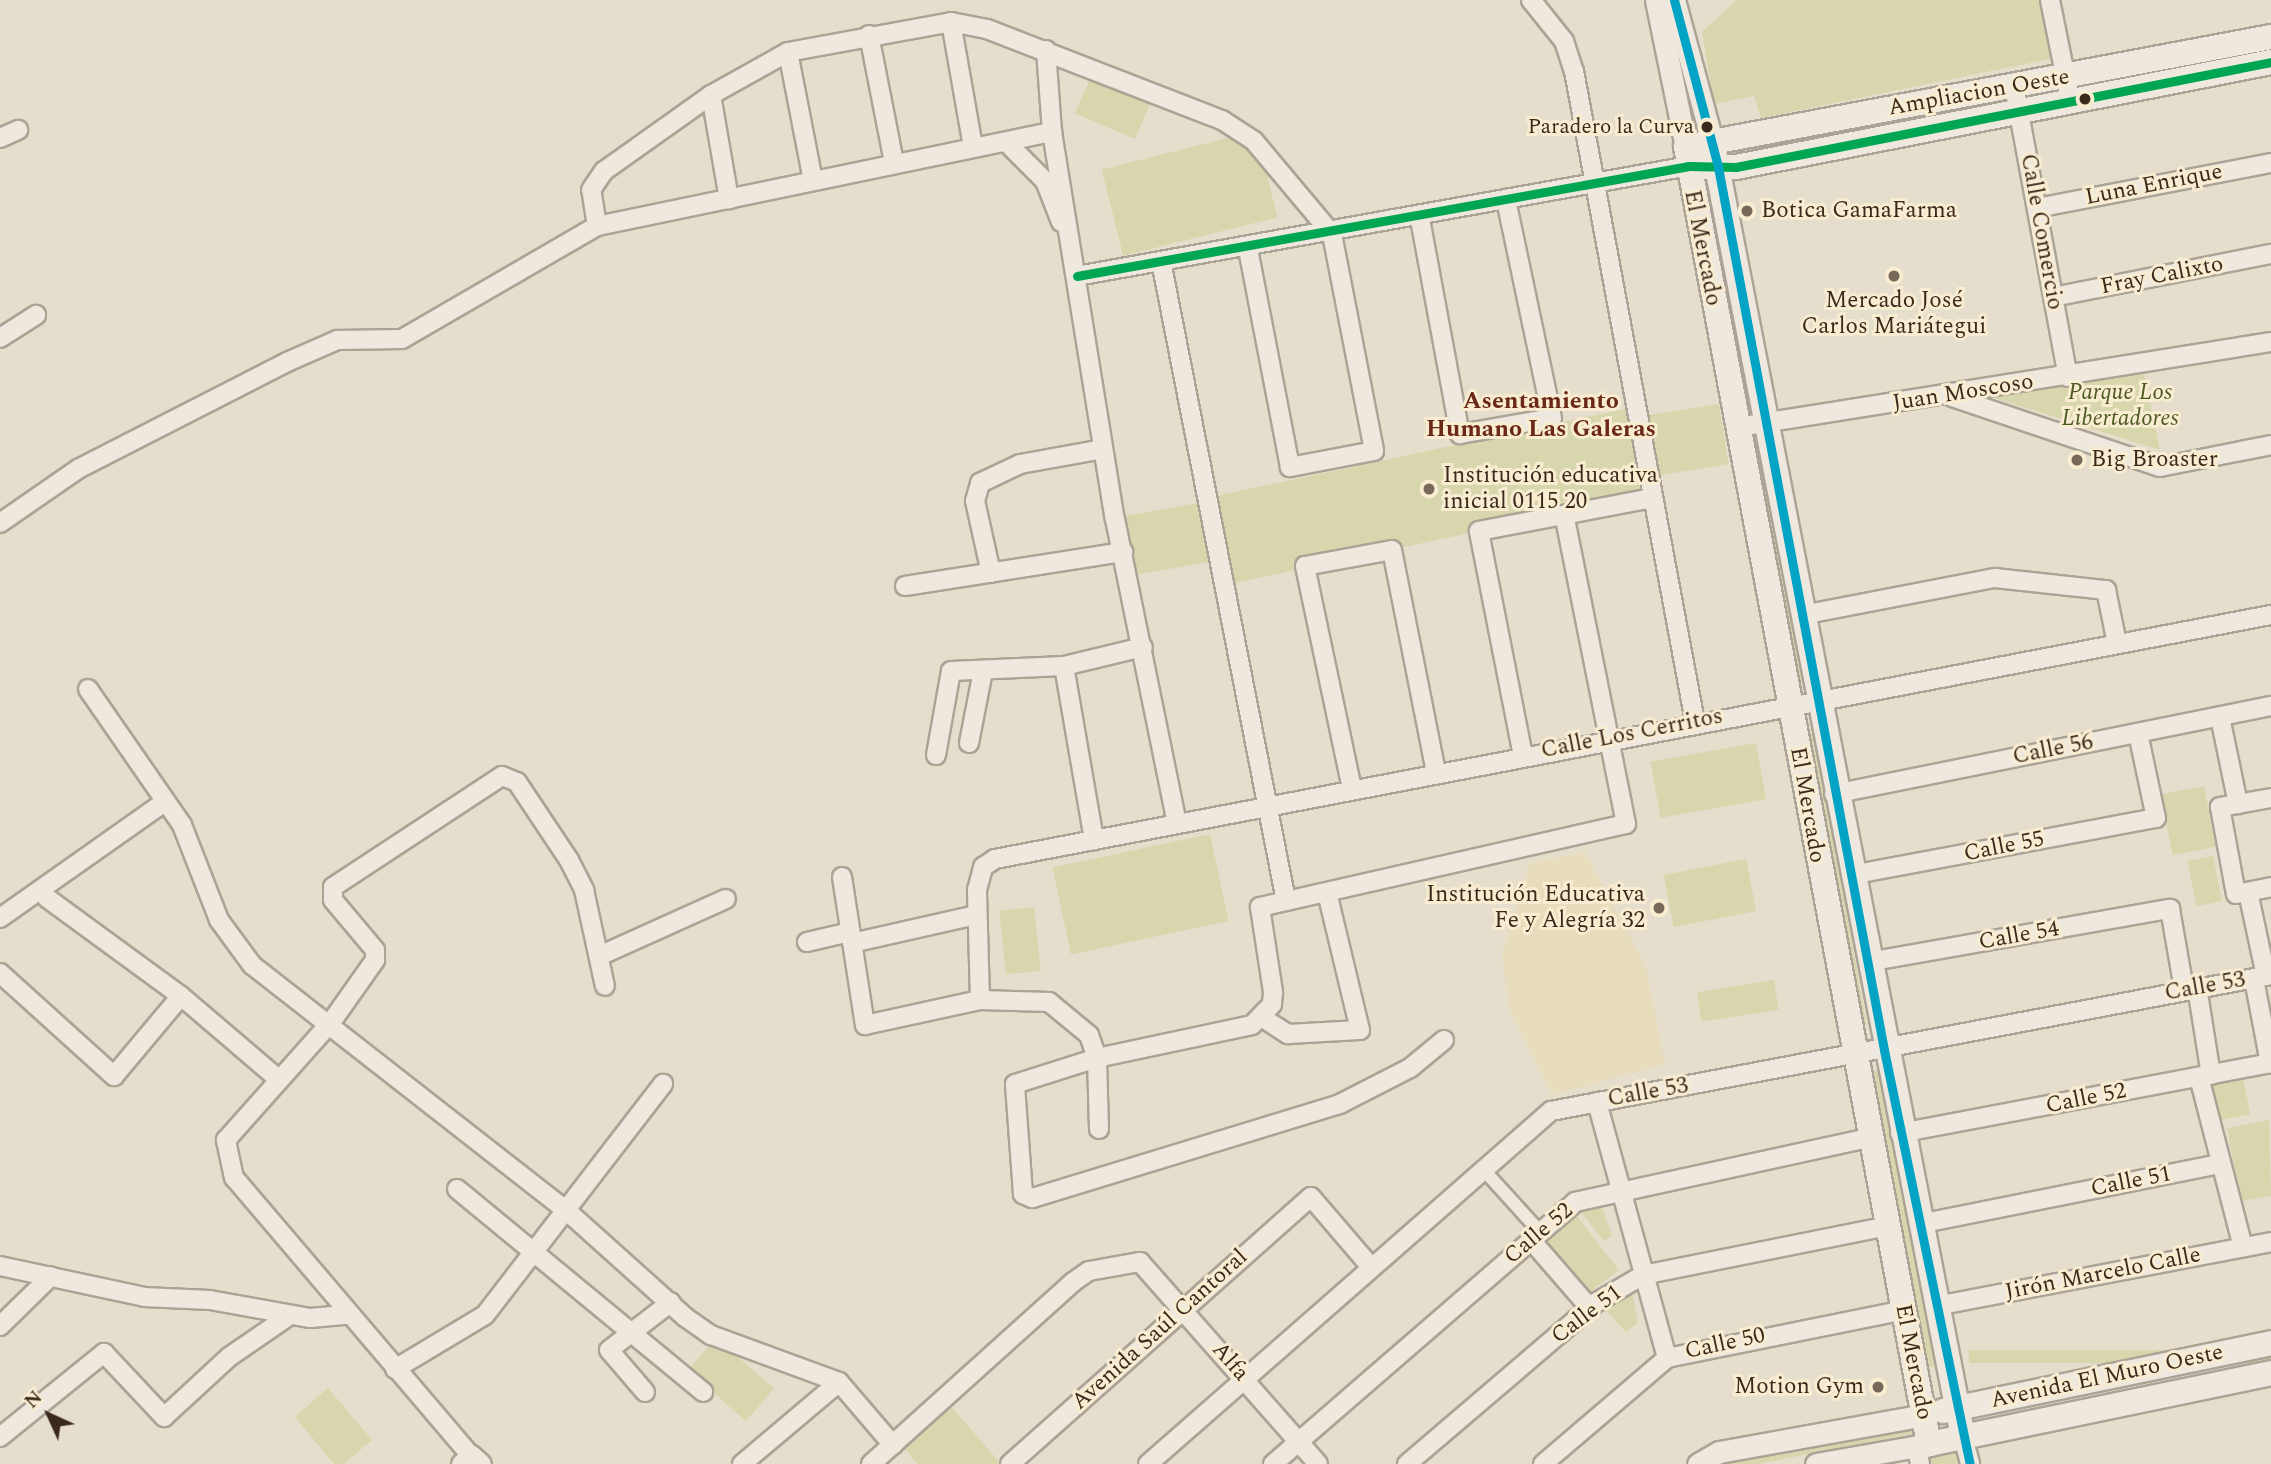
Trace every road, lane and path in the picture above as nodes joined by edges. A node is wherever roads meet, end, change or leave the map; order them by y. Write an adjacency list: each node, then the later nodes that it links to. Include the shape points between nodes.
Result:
1 (1531, 0): 25 (street, via 1564,41)
2 (1656, 0): 20 (street)
3 (1674, 0): 17 (street)
4 (2050, 0): 11 (street)
5 (951, 22): 6 (street); 8 (street); 19 (street)
6 (869, 34): 9 (street); 21 (street)
7 (2271, 37): 11 (main road, Ampliacion Oeste)
8 (1046, 50): 15 (street); 31 (street, via 1239,129)
9 (788, 52): 12 (street); 24 (street)
10 (2271, 62): 11 (main road, Ampliacion Oeste)
11 (2068, 88): 13 (main road, Ampliacion Oeste)
12 (711, 95): 27 (street); 30 (street, via 604,171 591,190)
13 (2016, 97): 17 (main road, Ampliacion Oeste); 23 (main road, Ampliacion Oeste); 28 (street, Calle Comercio)
14 (18, 130): 16 (street)
15 (1052, 132): 18 (street); 35 (street)
16 (0, 138)
17 (1712, 141): 20 (main road, Ampliacion Oeste); 23 (main road, El Mercado)
18 (1007, 143): 19 (street); 35 (street, via 1033,165 1055,200)
19 (973, 147): 21 (street)
20 (1687, 156): 23 (main road, Ampliacion Oeste); 25 (street, Ampliacion Oeste); 43 (main road, El Mercado)
21 (894, 163): 24 (street)
22 (2271, 163): 28 (street, Luna Enrique)
23 (1718, 167): 42 (main road, El Mercado)
24 (813, 181): 27 (street)
25 (1594, 183): 26 (street, Ampliacion Oeste); 46 (street)
26 (1506, 199): 29 (street, Ampliacion Oeste); 29 (street, via 1552,418 1461,434)
27 (729, 200): 30 (street, via 641,212)
28 (2037, 208): 36 (street, Calle Comercio)
29 (1420, 219): 31 (street, Ampliacion Oeste)
30 (597, 226): 48 (street, via 402,340 337,340 287,362 78,468)
31 (1332, 234): 32 (street, Ampliacion Oeste); 32 (street, via 1374,451 1290,467)
32 (1248, 250): 34 (street, Ampliacion Oeste)
33 (2271, 254): 36 (street, Fray Calixto)
34 (1162, 266): 35 (street, Ampliacion Oeste); 75 (street)
35 (1077, 276): 45 (street)
36 (2053, 297): 40 (street, Calle Comercio)
37 (36, 315): 38 (street)
38 (0, 338)
39 (2271, 342): 40 (street, Juan Moscoso)
40 (2068, 377): 41 (street, Juan Moscoso)
41 (1951, 397): 42 (street, Juan Moscoso); 44 (street, via 2160,467)
42 (1768, 420): 43 (street, Juan Moscoso); 52 (main road, El Mercado)
43 (1738, 427): 60 (main road, El Mercado)
44 (2271, 445)
45 (1103, 449): 49 (street); 50 (street, via 1020,464 980,483 975,501)
46 (1652, 498): 47 (street); 63 (street)
47 (1564, 515): 65 (street); 68 (street, via 1479,531)
48 (0, 523)
49 (1123, 552): 50 (street); 55 (street)
50 (990, 573): 51 (street)
51 (905, 586)
52 (1802, 615): 54 (street, via 1995,578 2106,590); 59 (main road, El Mercado)
53 (2271, 615): 54 (street, Calle Los Cerritos)
54 (2117, 643): 59 (street, Calle Los Cerritos)
55 (1143, 648): 56 (street); 76 (street)
56 (1064, 666): 57 (street); 77 (street)
57 (983, 671): 66 (street); 67 (street, via 951,671)
58 (88, 689): 73 (street)
59 (1817, 700): 60 (street, Calle Los Cerritos); 71 (main road, El Mercado)
60 (1790, 704): 63 (street, Calle Los Cerritos); 103 (main road, El Mercado)
61 (2271, 706): 62 (street, Calle 56)
62 (2220, 717): 64 (street, Calle 56); 74 (street)
63 (1695, 722): 65 (street, Calle Los Cerritos)
64 (2138, 733): 71 (street, Calle 56); 78 (street, Calle 55, via 2156,818)
65 (1609, 740): 68 (street, Calle Los Cerritos); 81 (street, via 1626,824)
66 (968, 743)
67 (936, 755)
68 (1523, 756): 69 (street, Calle Los Cerritos)
69 (1436, 773): 70 (street, Calle Los Cerritos); 70 (street, via 1392,550 1305,566)
70 (1352, 789): 75 (street, Calle Los Cerritos)
71 (1834, 794): 78 (main road, El Mercado)
72 (2271, 798): 74 (street)
73 (163, 803): 87 (street); 99 (street, via 182,825 235,947)
74 (2229, 805): 82 (street)
75 (1265, 806): 76 (street, Calle Los Cerritos); 85 (street)
76 (1177, 824): 77 (street, Calle Los Cerritos)
77 (1094, 840): 86 (street, Calle Los Cerritos, via 995,859 979,876)
78 (1851, 875): 91 (main road, El Mercado)
79 (842, 877): 88 (street)
80 (2271, 887): 82 (street)
81 (1327, 893): 85 (street); 98 (street, via 1360,1030 1288,1034)
82 (2242, 893): 93 (street)
83 (47, 898): 96 (street)
84 (726, 899): 90 (street)
85 (1286, 901): 98 (street, via 1260,907 1273,992)
86 (976, 915): 88 (street); 97 (street)
87 (0, 918)
88 (851, 938): 89 (street); 97 (street, via 866,1025)
89 (807, 942)
90 (599, 956): 94 (street); 99 (street, via 584,890 569,860 517,782 502,776 333,887 333,900 376,955)
91 (1868, 962): 95 (street, Calle 54, via 2170,909); 101 (main road, El Mercado)
92 (0, 973): 96 (street, via 114,1076)
93 (2264, 976): 95 (street, Calle 53); 104 (street)
94 (605, 986)
95 (2190, 988): 101 (street, Calle 53); 105 (street)
96 (181, 996): 106 (street)
97 (980, 1000): 102 (street, via 1049,1002 1089,1035)
98 (1263, 1018): 102 (street, via 1252,1026)
99 (332, 1021): 106 (street); 116 (street)
100 (1444, 1040): 102 (street, via 1410,1068 1340,1104 1027,1198 1015,1084)
101 (1884, 1050): 103 (street, Calle 53); 110 (main road, El Mercado)
102 (1097, 1058): 109 (street)
103 (1856, 1058): 108 (street, Calle 53); 111 (main road, El Mercado)
104 (2270, 1063): 105 (street, Calle 52)
105 (2205, 1076): 110 (street, Calle 52); 112 (street)
106 (276, 1077): 133 (street, via 226,1140 228,1169)
107 (663, 1084): 116 (street)
108 (1597, 1102): 113 (street, Calle 53, via 1551,1111); 115 (street)
109 (1099, 1129)
110 (1900, 1133): 117 (main road, El Mercado)
111 (1872, 1136): 115 (street, Calle 52); 118 (main road, El Mercado)
112 (2220, 1164): 117 (street, Calle 51); 121 (street)
113 (1482, 1168): 119 (street); 124 (street, Calle 53)
114 (457, 1189): 122 (street)
115 (1618, 1189): 119 (street, Calle 52, via 1575,1202); 125 (street)
116 (567, 1211): 122 (street); 127 (street)
117 (1919, 1224): 128 (main road, El Mercado)
118 (1888, 1226): 125 (street, Calle 51); 131 (main road, El Mercado)
119 (1535, 1236): 130 (street); 148 (street, Calle 52)
120 (2271, 1242): 121 (street, Jirón Marcelo Calle)
121 (2243, 1247): 128 (street, Jirón Marcelo Calle)
122 (534, 1251): 135 (street); 138 (street, via 485,1315)
123 (0, 1266): 126 (street)
124 (1371, 1267): 129 (street, Avenida Saúl Cantoral, via 1311,1198); 140 (street, Calle 53)
125 (1643, 1275): 130 (street, Calle 51); 137 (street)
126 (51, 1276): 132 (street, via 144,1297 210,1300); 134 (street)
127 (671, 1302): 135 (street); 141 (street, via 710,1335)
128 (1936, 1306): 144 (main road, El Mercado)
129 (1183, 1308): 140 (street, Alfa); 149 (street, Alfa, via 1140,1262 1089,1271); 154 (street, Avenida Saúl Cantoral)
130 (1590, 1308): 158 (street, Calle 51)
131 (1904, 1310): 137 (street, Calle 50); 145 (main road, El Mercado)
132 (290, 1315): 133 (street); 146 (street, via 229,1357 164,1417 104,1353)
133 (347, 1315): 138 (street)
134 (0, 1326)
135 (633, 1330): 142 (street, via 608,1352); 143 (street)
136 (2271, 1343): 144 (main road, Avenida El Muro Oeste)
137 (1667, 1357): 159 (street, Calle 50)
138 (395, 1369): 151 (street)
139 (2271, 1373): 147 (main road, Avenida El Muro Oeste)
140 (1245, 1379): 148 (street, Alfa); 155 (street, Calle 53)
141 (839, 1382): 149 (street); 152 (street)
142 (645, 1392)
143 (703, 1392)
144 (1958, 1408): 145 (main road, Avenida El Muro Oeste); 147 (main road, El Mercado)
145 (1924, 1415): 150 (main road, El Mercado); 160 (street, Avenida El Muro Oeste, via 1718,1451)
146 (0, 1437)
147 (1963, 1437): 150 (main road, Avenida El Muro Oeste); 162 (street, El Mercado)
148 (1299, 1441): 156 (street, Calle 52); 157 (street, Alfa)
149 (893, 1445): 153 (street)
150 (1921, 1451): 161 (street, Avenida El Muro Oeste)
151 (471, 1461)
152 (743, 1464)
153 (871, 1464)
154 (1010, 1464)
155 (1148, 1464)
156 (1273, 1464)
157 (1318, 1464)
158 (1407, 1464)
159 (1543, 1464)
160 (1698, 1464)
161 (1816, 1464)
162 (1969, 1464)

